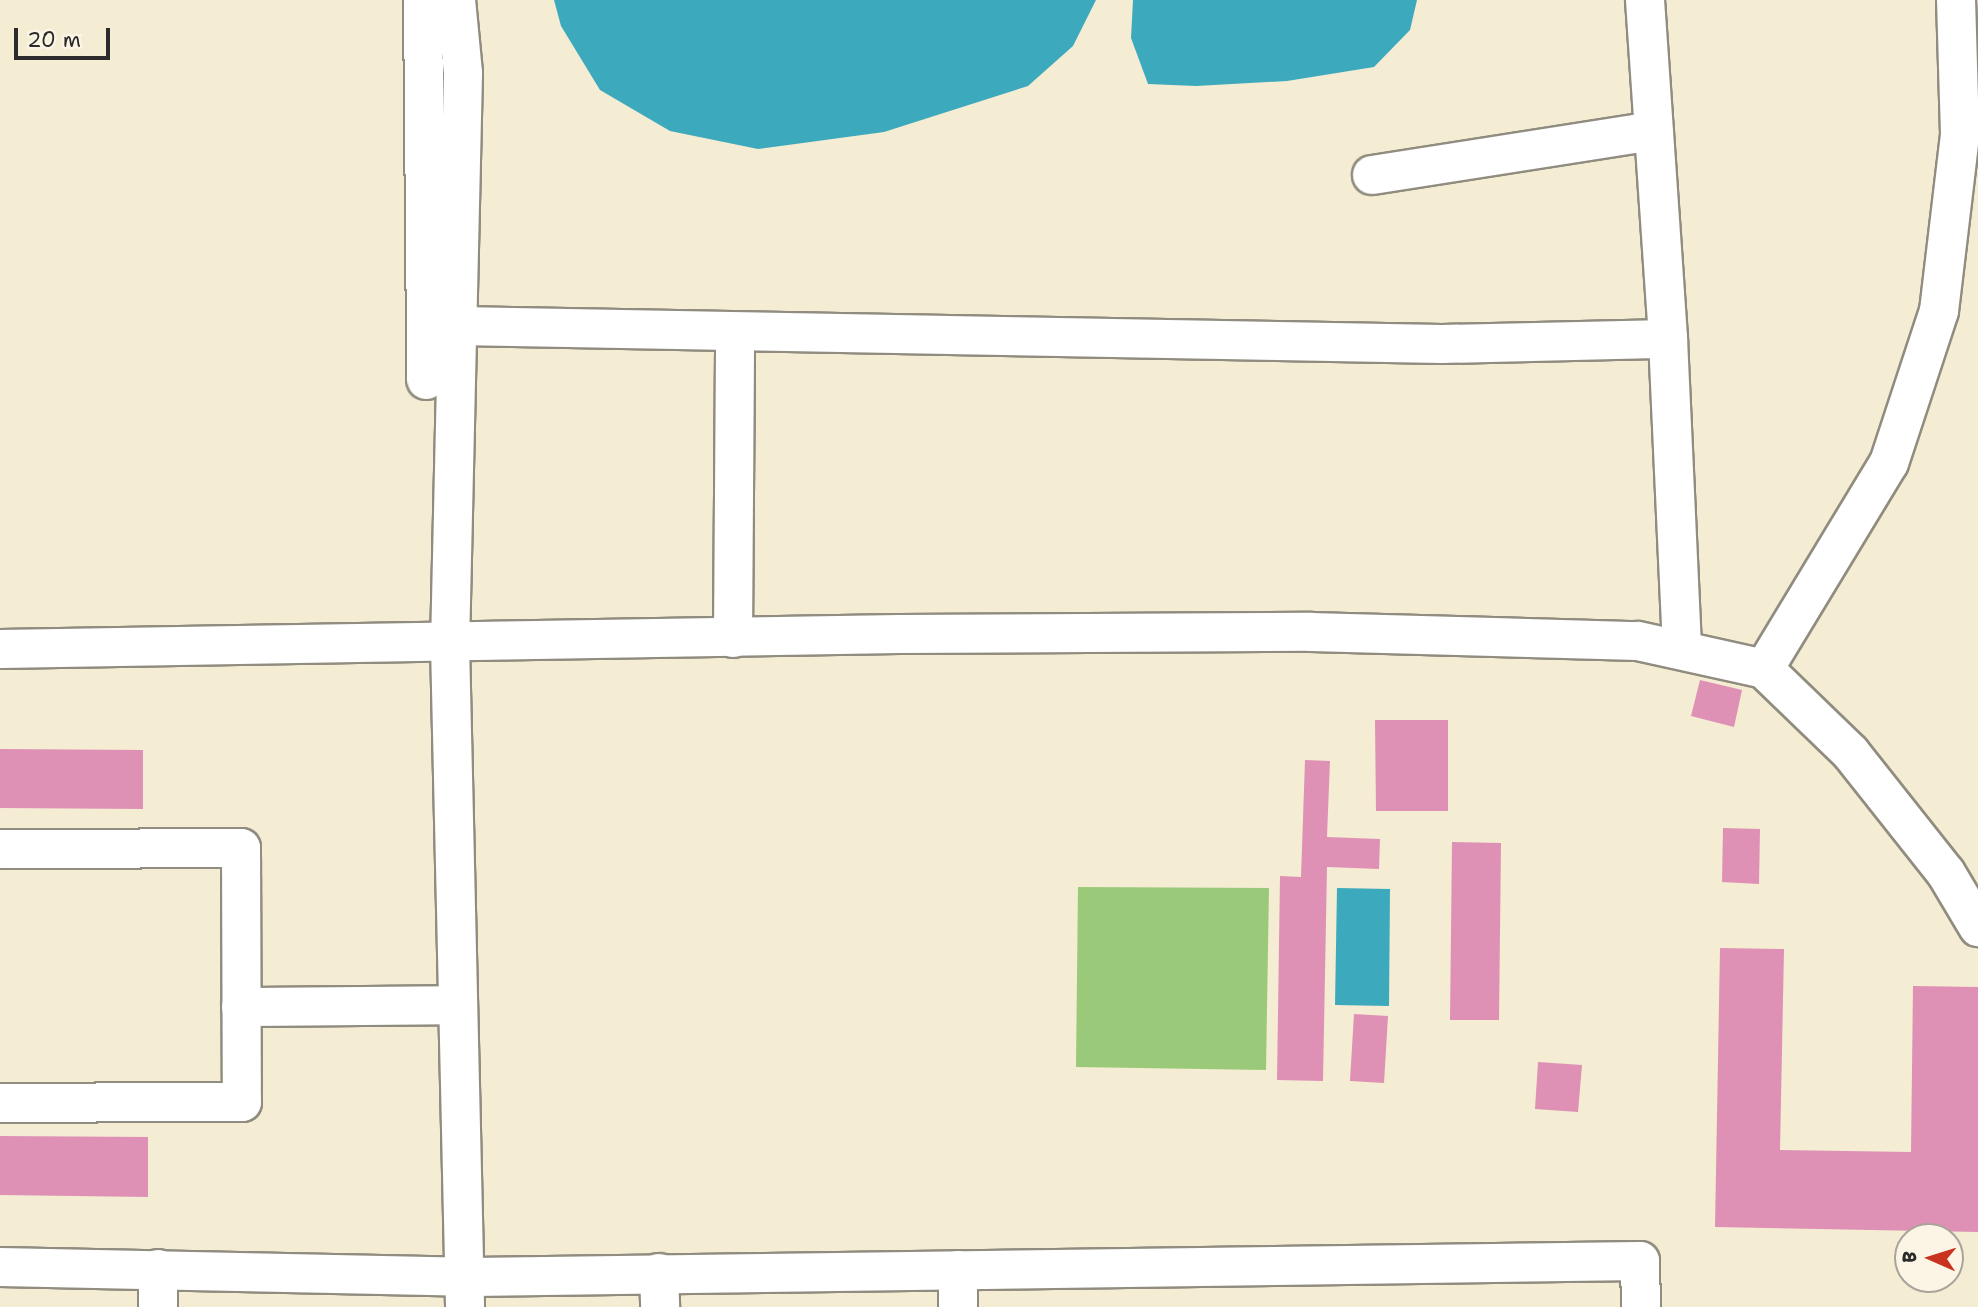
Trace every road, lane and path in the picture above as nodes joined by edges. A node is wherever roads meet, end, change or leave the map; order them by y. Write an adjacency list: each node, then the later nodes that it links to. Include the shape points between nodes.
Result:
1 (423, 0): 11 (street)
2 (456, 0): 8 (street, via 463,73)
3 (1645, 0): 6 (street)
4 (1956, 0): 5 (street)
5 (1968, 95): 16 (street, via 1939,312 1889,463)
6 (1654, 131): 7 (street); 10 (street)
7 (1372, 175)
8 (458, 326): 9 (street); 13 (street)
9 (735, 332): 10 (street, via 1442,344); 12 (street)
10 (1668, 339): 15 (street)
11 (426, 380)
12 (733, 638): 13 (street); 15 (street, via 1311,632 1638,641)
13 (450, 644): 14 (street); 19 (street)
14 (0, 649)
15 (1682, 649): 16 (street)
16 (1765, 669): 18 (street, via 1850,752 1946,873)
17 (0, 849): 20 (street, via 241,848)
18 (1978, 927)
19 (458, 1005): 20 (street); 26 (street)
20 (241, 1007): 21 (street, via 242,1102)
21 (0, 1103)
22 (0, 1267): 23 (street)
23 (158, 1269): 26 (street); 27 (street)
24 (958, 1270): 25 (street); 28 (street); 29 (street, via 1640,1261)
25 (660, 1290): 26 (street)
26 (465, 1292)
27 (158, 1307)
28 (958, 1307)
29 (1641, 1307)

